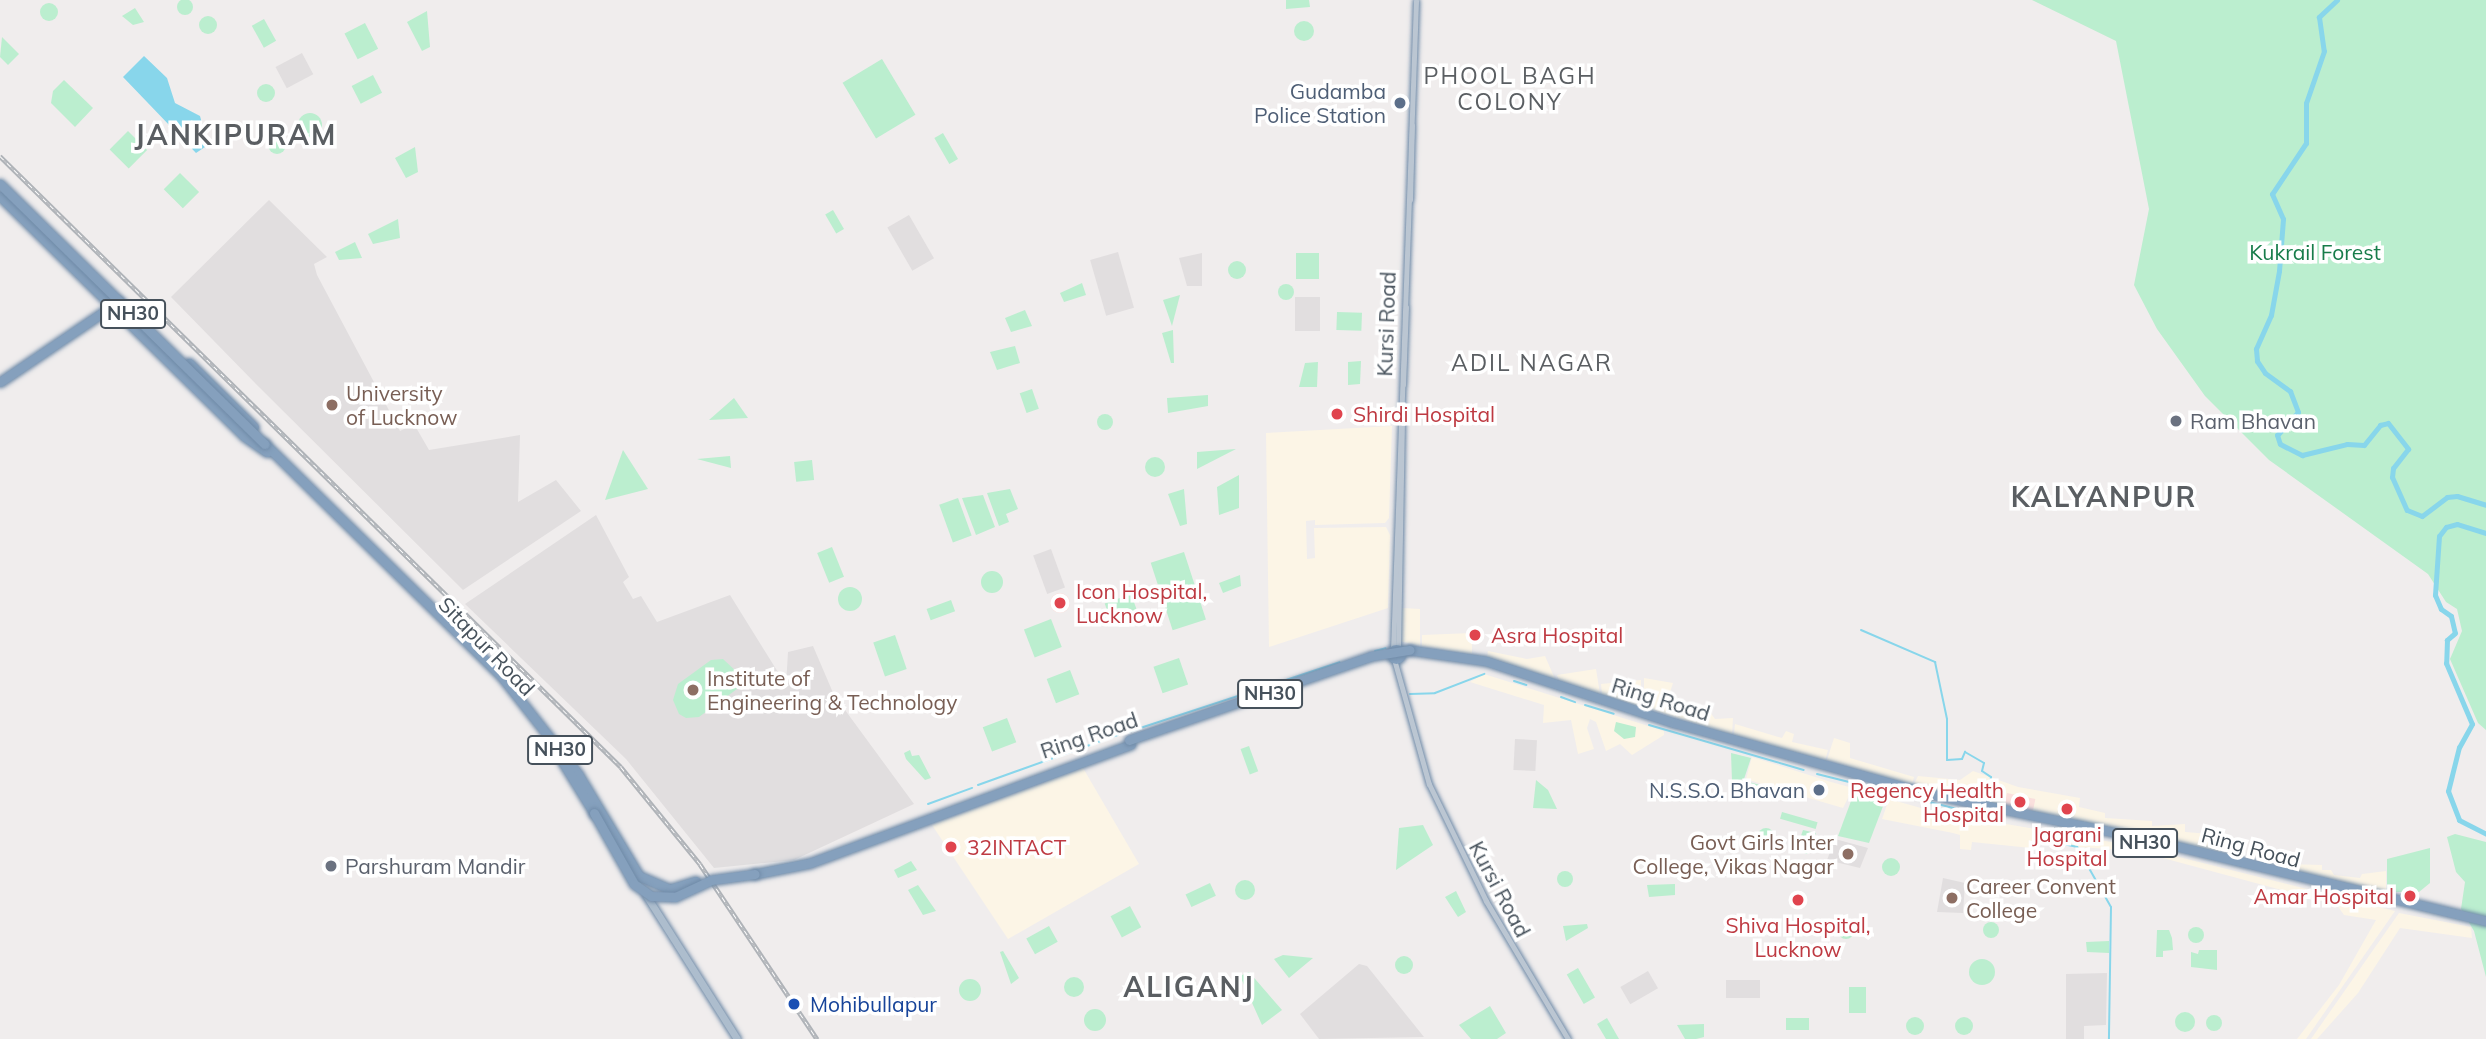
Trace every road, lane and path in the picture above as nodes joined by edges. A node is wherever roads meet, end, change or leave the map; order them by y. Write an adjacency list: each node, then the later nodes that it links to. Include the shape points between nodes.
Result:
1 (1417, 0): 23 (main road, Kursi Road, via 1396,654 1425,774 1486,901)
2 (0, 178): 6 (highway)
3 (0, 184): 10 (highway, NH30, bridge)
4 (0, 190): 10 (highway, NH30, bridge)
5 (0, 195): 7 (highway, via 102,295)
6 (120, 296): 7 (highway); 11 (highway, via 257,430)
7 (107, 309): 8 (highway); 9 (highway); 10 (highway, via 244,436)
8 (0, 376)
9 (0, 382)
10 (265, 448): 11 (highway, NH30); 12 (highway, Sitapur Road / NH30)
11 (279, 458): 12 (highway, Sitapur Road / NH30, via 502,677)
12 (510, 690): 15 (highway, Sitapur Road / NH30); 16 (highway, NH30, via 578,774)
13 (1642, 717): 14 (highway, Ring Road / NH30, bridge, via 1486,661 1410,650 1371,656); 19 (highway, Ring Road / NH30, via 1926,793 2151,840); 19 (highway, Ring Road / NH30, via 1925,797 2170,848)
14 (1130, 742): 17 (highway, Ring Road / NH30, via 802,863); 17 (highway, Ring Road / NH30, via 810,863)
15 (564, 764): 16 (main road, Sitapur Road); 17 (highway, NH30, bridge, via 634,884 651,896 675,897 718,878)
16 (614, 834): 17 (highway, NH30, bridge, via 639,876 658,887 681,888 709,875); 18 (main road, Sitapur Road)
17 (755, 871)
18 (645, 894): 21 (main road, Sitapur Road); 22 (main road, Sitapur Road)
19 (2395, 903): 20 (highway, Ring Road / NH30)
20 (2486, 923)
21 (730, 1039)
22 (737, 1039)
23 (1568, 1039)

